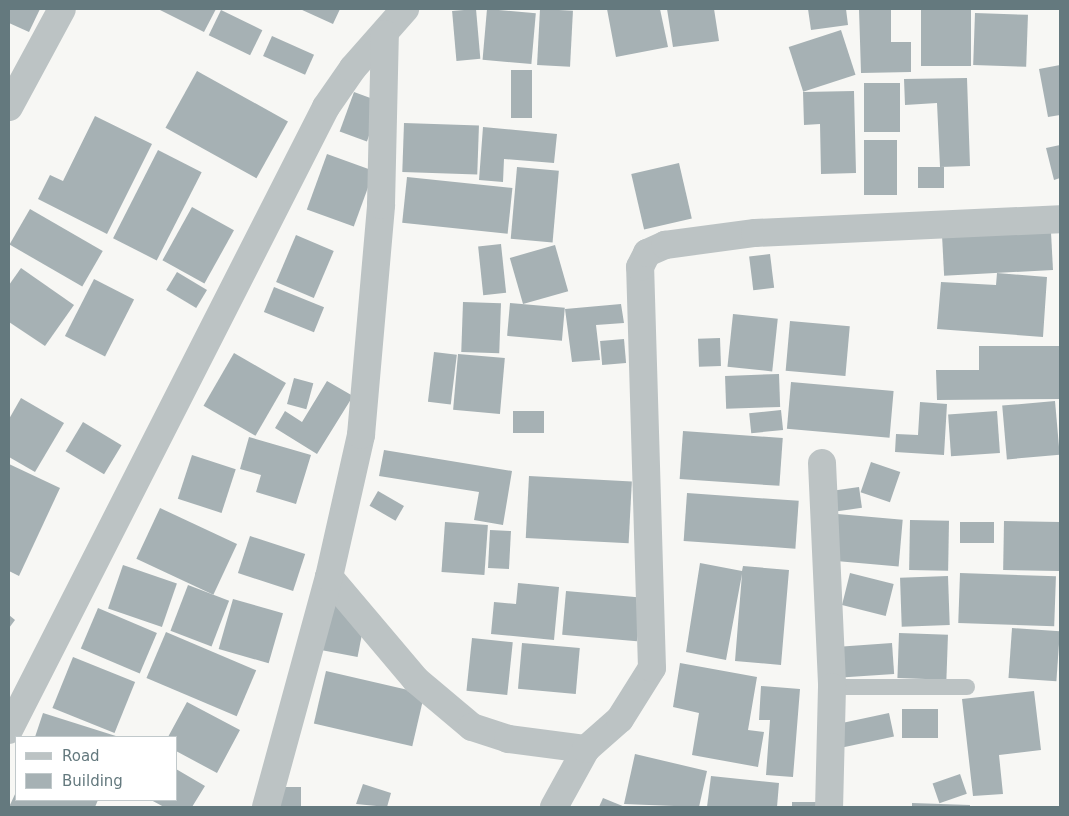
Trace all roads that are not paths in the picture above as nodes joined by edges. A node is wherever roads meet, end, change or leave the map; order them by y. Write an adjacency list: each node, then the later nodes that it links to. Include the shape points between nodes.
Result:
1 (62, 9): 4 (street)
2 (405, 9): 3 (street)
3 (385, 34): 7 (street, via 381,205 365,397); 10 (street, via 352,68 326,107)
4 (9, 107)
5 (1060, 218): 11 (street, via 754,233 666,245 647,253 640,268 652,668 620,719)
6 (822, 463): 8 (street)
7 (329, 577): 11 (street, via 416,680 472,727 508,739); 12 (street)
8 (832, 687): 9 (lane); 14 (street)
9 (967, 687)
10 (9, 730)
11 (586, 749): 13 (street)
12 (266, 807)
13 (554, 807)
14 (829, 807)

